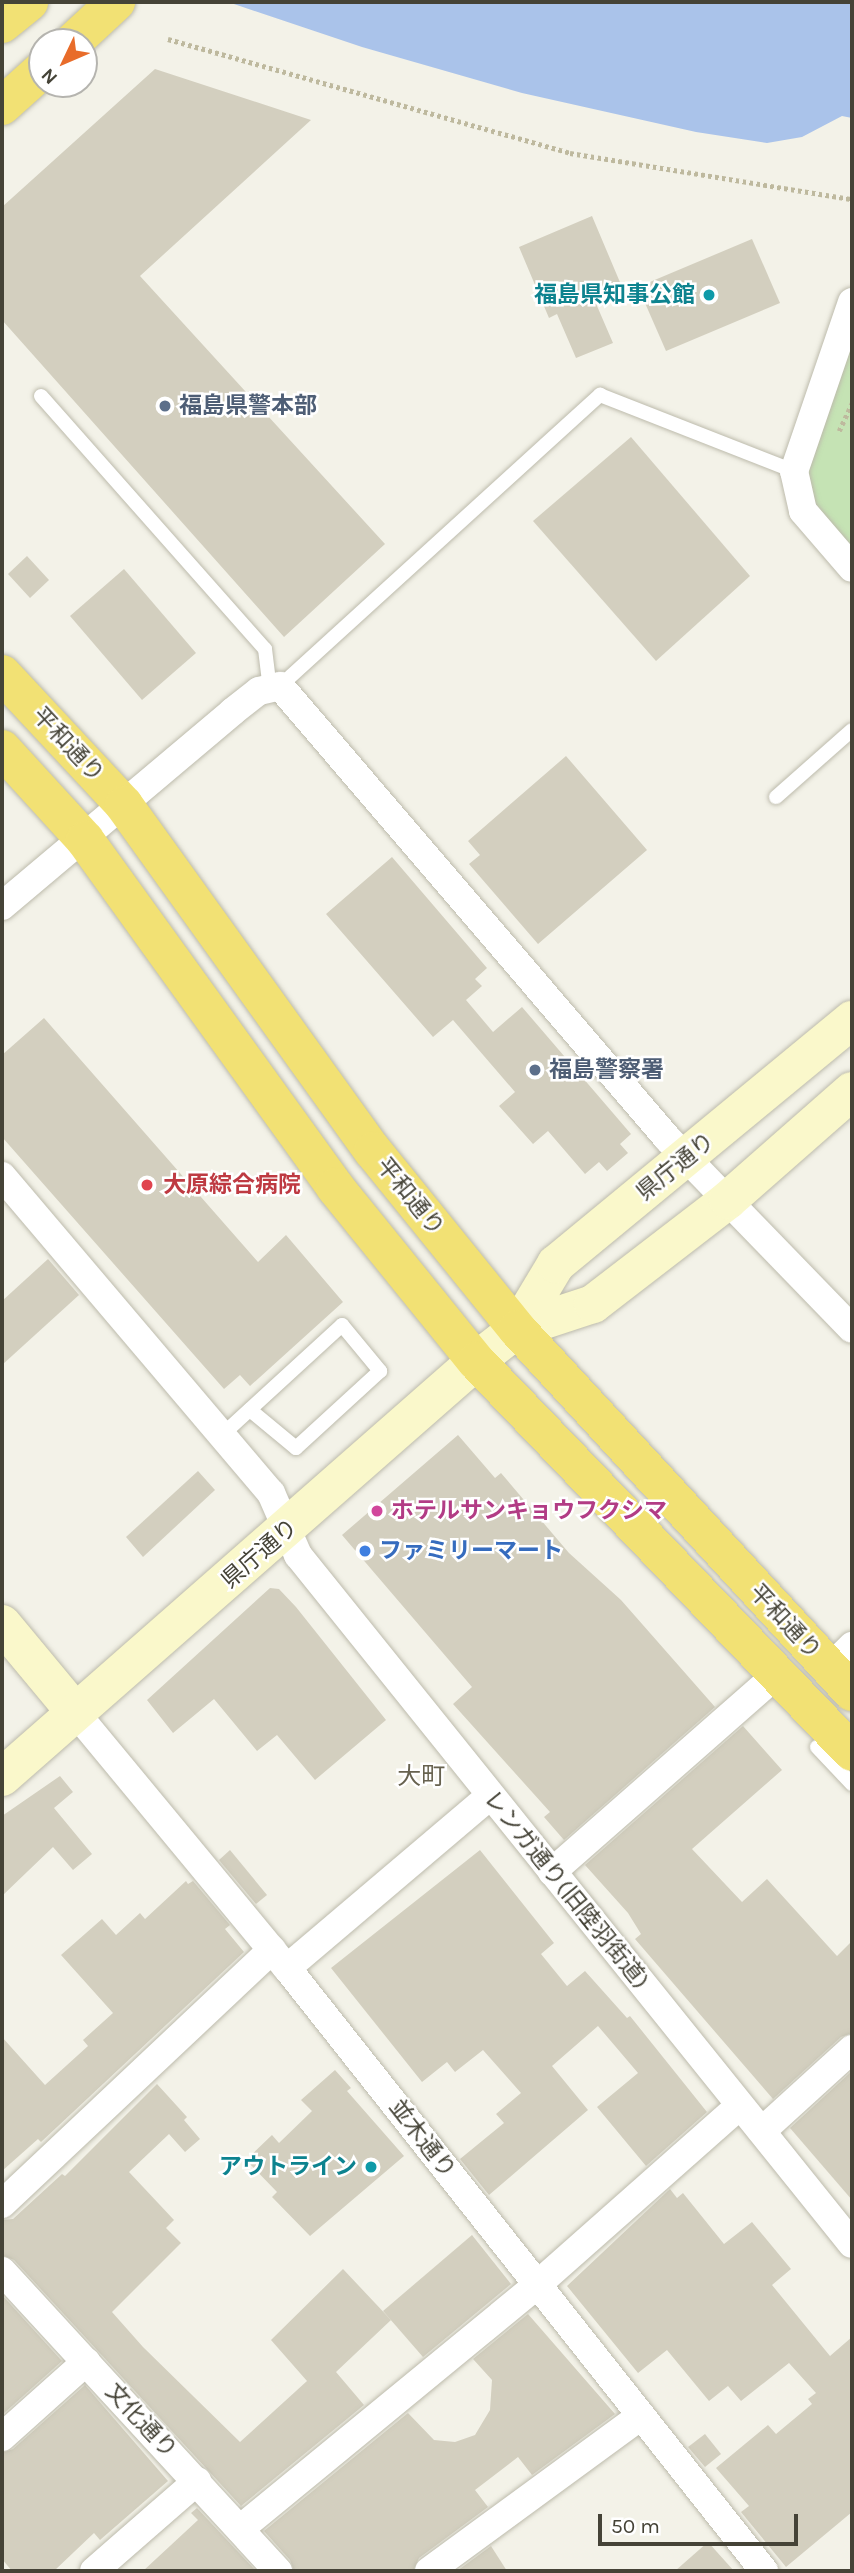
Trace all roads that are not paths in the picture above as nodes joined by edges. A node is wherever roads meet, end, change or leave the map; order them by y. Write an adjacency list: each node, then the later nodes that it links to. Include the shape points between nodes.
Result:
1 (29, 2): 2 (highway)
2 (2, 24)
3 (28, 83): 4 (highway)
4 (2, 106)
5 (852, 302): 7 (street)
6 (41, 396): 10 (lane, via 265,649)
7 (794, 471): 8 (street, via 803,511); 10 (lane, via 600,395)
8 (852, 568)
9 (2, 674): 14 (highway, 平和通り)
10 (275, 686): 14 (street, via 232,712); 19 (street)
11 (852, 730): 13 (lane)
12 (2, 749): 15 (highway, 平和通り)
13 (776, 797)
14 (124, 805): 15 (street); 22 (highway, 平和通り, via 373,1150)
15 (85, 839): 16 (street); 24 (highway, 平和通り, via 335,1187)
16 (2, 906)
17 (852, 1020): 19 (main road, 県庁通り)
18 (852, 1091): 21 (main road, 県庁通り)
19 (687, 1159): 21 (street); 22 (main road, 県庁通り, via 556,1264)
20 (2, 1177): 26 (street, レンガ通り(旧陸羽街道))
21 (728, 1200): 22 (main road, 県庁通り, via 593,1304); 23 (street)
22 (517, 1329): 24 (main road, 県庁通り); 29 (highway, 平和通り)
23 (852, 1329)
24 (476, 1361): 27 (main road, 県庁通り); 30 (highway, 平和通り)
25 (250, 1410): 25 (lane, via 342,1325 380,1371 296,1448); 26 (lane)
26 (222, 1435): 27 (street, レンガ通り(旧陸羽街道), via 271,1493)
27 (288, 1531): 31 (main road, 県庁通り); 35 (street, レンガ通り(旧陸羽街道), via 298,1555)
28 (2, 1624): 31 (main road)
29 (844, 1669)
30 (775, 1676): 32 (highway, 平和通り); 36 (street)
31 (75, 1712): 33 (main road, 県庁通り); 37 (street, 並木通り)
32 (834, 1749): 34 (lane)
33 (2, 1777)
34 (852, 1784)
35 (490, 1796): 36 (street, レンガ通り(旧陸羽街道)); 37 (street)
36 (552, 1872): 39 (street, レンガ通り(旧陸羽街道))
37 (280, 1959): 41 (street); 44 (street, 並木通り)
38 (852, 2049): 40 (street)
39 (739, 2106): 40 (street, レンガ通り(旧陸羽街道)); 44 (street)
40 (762, 2132): 42 (street, レンガ通り(旧陸羽街道))
41 (2, 2204)
42 (852, 2244)
43 (2, 2271): 45 (street, 文化通り)
44 (537, 2285): 46 (street, 並木通り); 49 (street)
45 (86, 2362): 47 (street); 48 (street, 文化通り)
46 (641, 2416): 52 (street); 53 (street, 並木通り)
47 (2, 2438)
48 (197, 2481): 49 (street, 文化通り); 50 (street)
49 (240, 2529): 51 (street, 文化通り)
50 (94, 2571)
51 (278, 2571)
52 (429, 2571)
53 (764, 2571)

